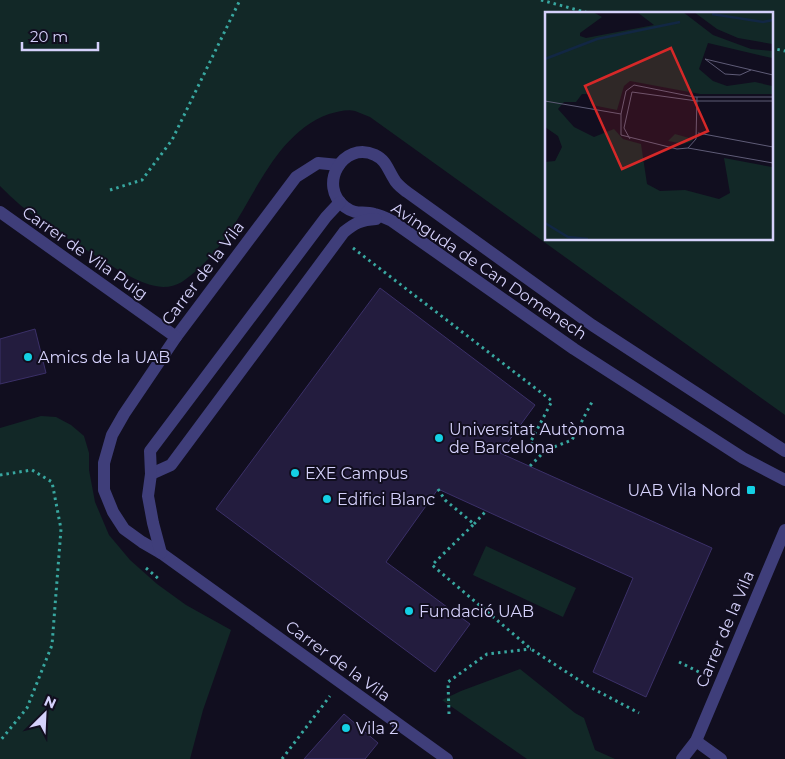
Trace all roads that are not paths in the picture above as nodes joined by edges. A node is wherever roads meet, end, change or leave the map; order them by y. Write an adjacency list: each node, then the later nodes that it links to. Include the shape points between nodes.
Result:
1 (339, 165): 2 (street, via 333,184); 5 (street, Carrer de la Vila, via 318,163 296,176); 6 (street, Avinguda de Can Domenech, via 356,153 376,156 407,192 592,325)
2 (340, 202): 4 (street, Avinguda de Can Domenech, via 356,213 375,214); 7 (street, via 150,451)
3 (0, 212): 5 (street, Carrer de Vila Puig)
4 (392, 221): 7 (street, via 362,220 344,232 171,465); 8 (street, Avinguda de Can Domenech, via 574,348 743,458)
5 (176, 337): 10 (street, Carrer de la Vila, via 124,414 112,435 104,463 104,490 113,512 124,529)
6 (785, 451)
7 (151, 474): 10 (street, via 148,496)
8 (785, 480)
9 (785, 530): 11 (street, Carrer de la Vila)
10 (162, 553): 12 (street, Carrer de la Vila)
11 (696, 740): 13 (street, Carrer de la Vila); 14 (street)
12 (447, 759)
13 (682, 759)
14 (722, 759)

